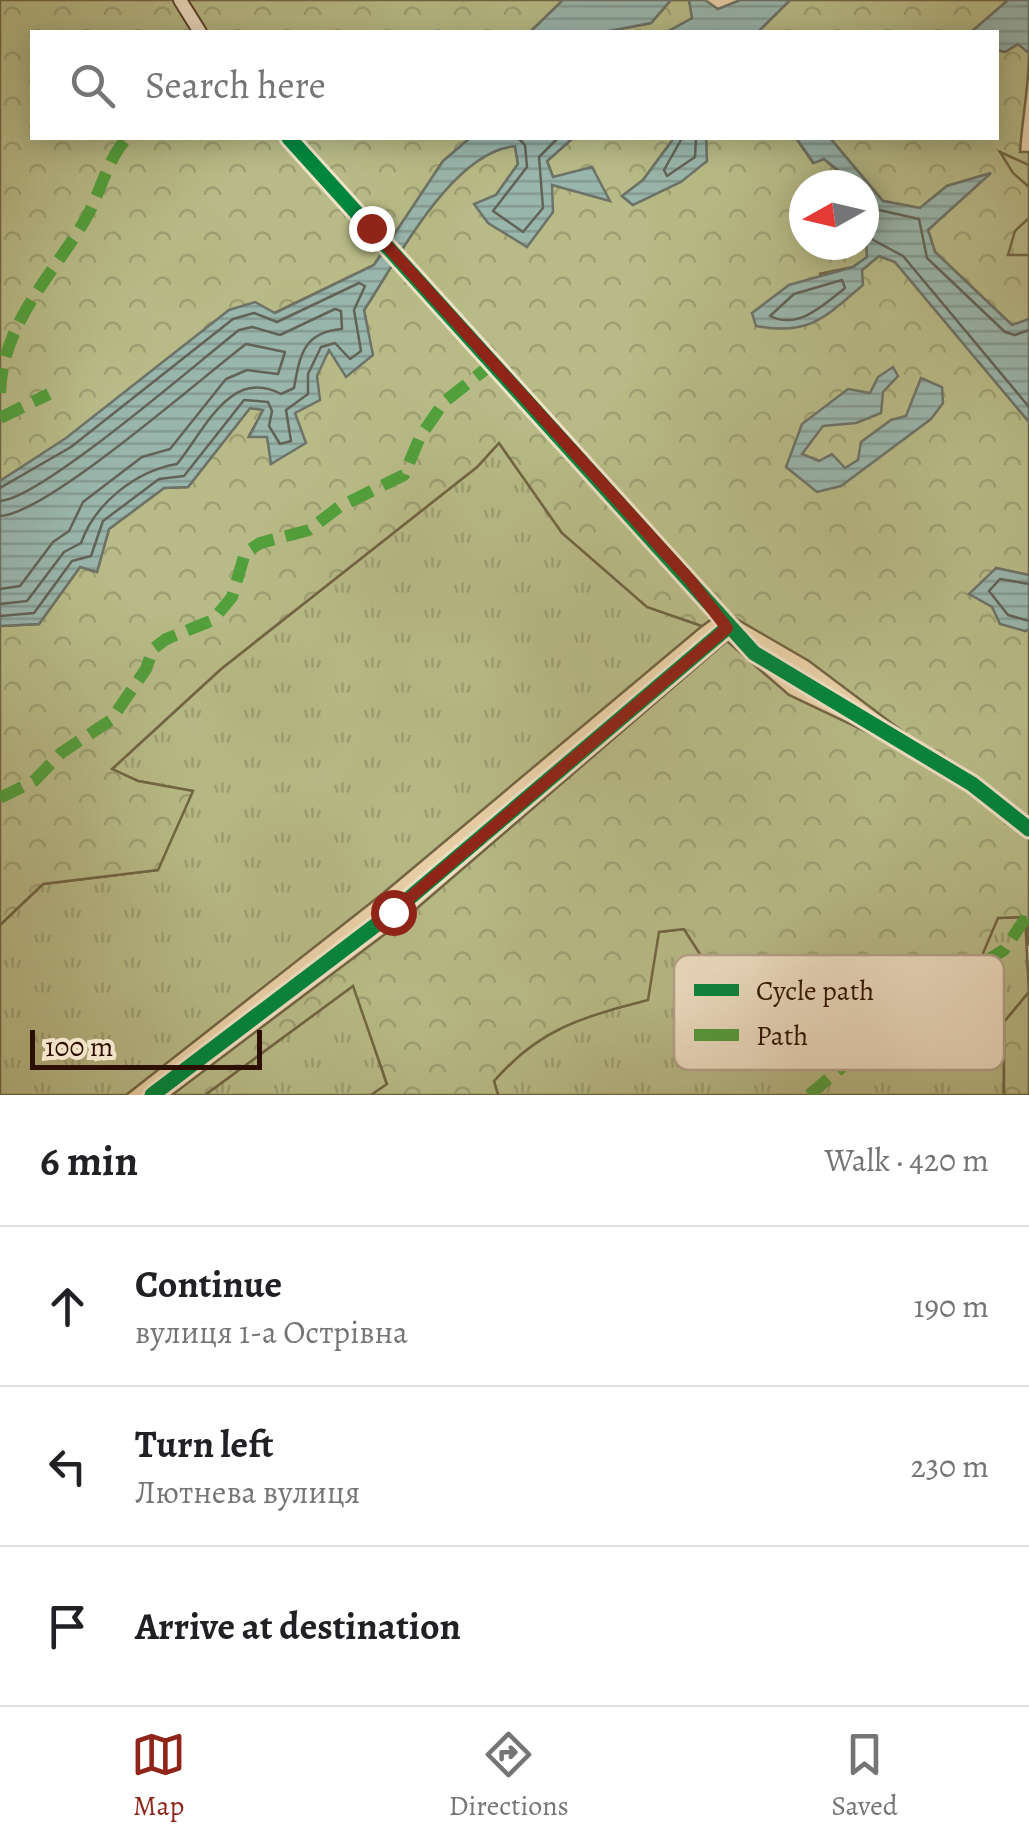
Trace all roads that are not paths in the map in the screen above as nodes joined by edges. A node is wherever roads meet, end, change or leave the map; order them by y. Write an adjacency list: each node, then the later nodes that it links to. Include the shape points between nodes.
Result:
1 (180, 0): 2 (street)
2 (199, 30)
3 (291, 140): 4 (street)
4 (727, 628): 5 (street, via 795,680 972,784); 6 (street, via 393,912)
5 (1029, 830)
6 (152, 1095)

